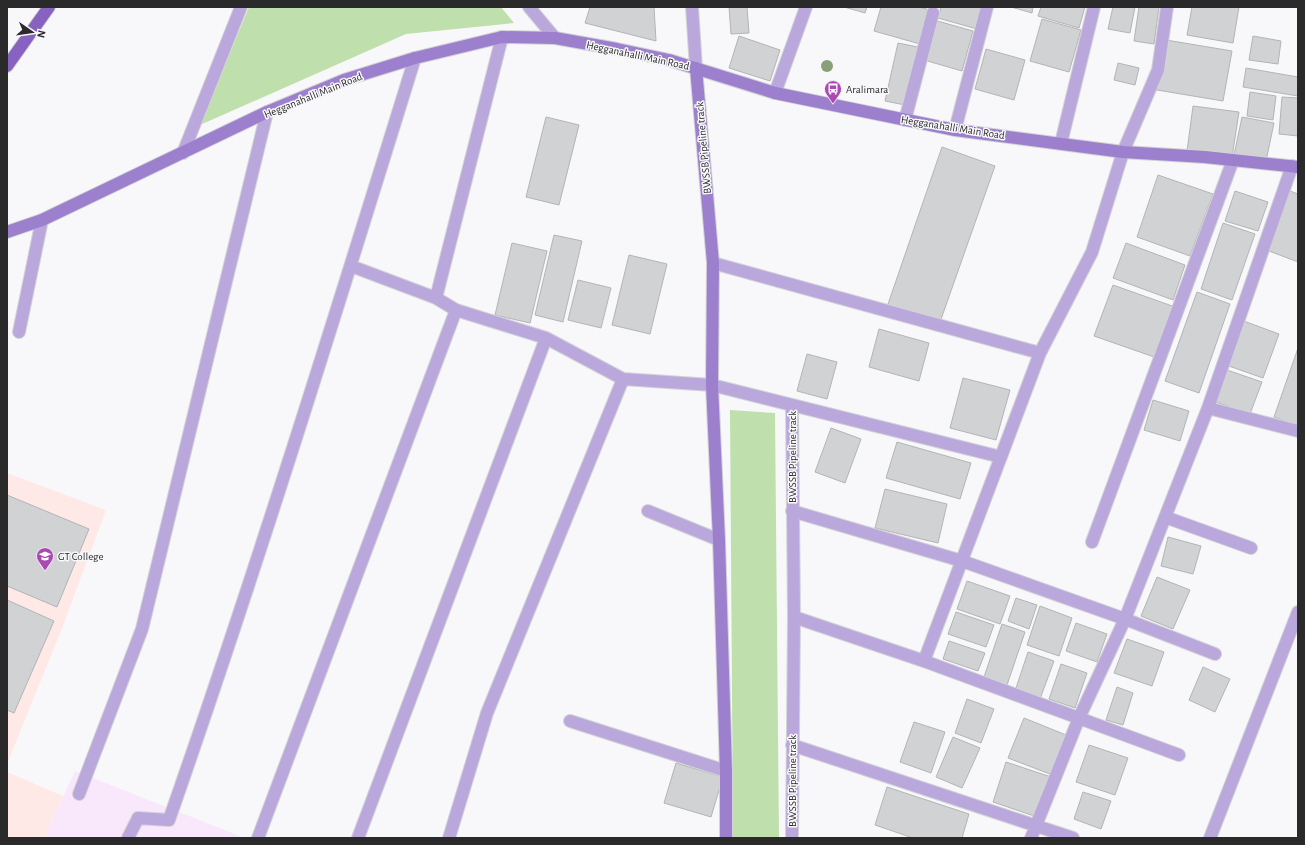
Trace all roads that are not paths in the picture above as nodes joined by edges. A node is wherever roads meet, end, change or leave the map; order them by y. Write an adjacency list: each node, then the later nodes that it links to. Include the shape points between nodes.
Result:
1 (49, 7): 13 (main road)
2 (241, 7): 21 (street)
3 (529, 7): 11 (street)
4 (692, 7): 14 (street)
5 (806, 7): 15 (street)
6 (987, 7): 18 (street)
7 (1094, 7): 19 (street)
8 (1167, 7): 20 (street, via 1158,70)
9 (933, 13): 17 (street)
10 (502, 37): 11 (main road, Hegganahalli Main Road); 12 (main road, Hegganahalli Main Road); 28 (street)
11 (555, 38): 14 (main road, Hegganahalli Main Road, via 662,58)
12 (415, 58): 16 (main road, Hegganahalli Main Road, via 344,80); 27 (street)
13 (7, 66)
14 (696, 68): 15 (main road, Hegganahalli Main Road); 26 (main road, BWSSB Pipeline track)
15 (775, 92): 17 (main road, Hegganahalli Main Road)
16 (268, 112): 21 (main road, Hegganahalli Main Road); 56 (street, via 142,629)
17 (905, 120): 18 (main road, Hegganahalli Main Road)
18 (955, 130): 19 (main road, Hegganahalli Main Road)
19 (1060, 144): 20 (main road, Hegganahalli Main Road)
20 (1123, 152): 22 (main road, Hegganahalli Main Road); 32 (street, via 1092,252)
21 (183, 153): 24 (main road, Hegganahalli Main Road)
22 (1233, 160): 23 (main road, Hegganahalli Main Road); 43 (street)
23 (1295, 167): 36 (street)
24 (42, 220): 25 (main road, Hegganahalli Main Road); 30 (street)
25 (7, 232)
26 (713, 263): 32 (street); 34 (main road, BWSSB Pipeline track)
27 (351, 266): 28 (street); 58 (street, via 205,717 169,820 138,818)
28 (436, 298): 29 (street)
29 (456, 310): 31 (street); 59 (street)
30 (19, 332)
31 (546, 338): 33 (street); 60 (street)
32 (1040, 353): 38 (street)
33 (623, 379): 34 (street); 61 (street, via 487,713)
34 (712, 385): 35 (street, BWSSB Pipeline track); 42 (main road)
35 (792, 405): 38 (street); 40 (street, BWSSB Pipeline track)
36 (1208, 408): 37 (street); 41 (street)
37 (1298, 431)
38 (1001, 457): 45 (street)
39 (648, 511): 42 (street)
40 (792, 511): 45 (street); 47 (street, BWSSB Pipeline track)
41 (1165, 517): 44 (street); 48 (street)
42 (719, 540): 55 (main road)
43 (1092, 542)
44 (1251, 548)
45 (962, 561): 48 (street); 50 (street)
46 (1298, 612): 66 (street)
47 (794, 616): 50 (street); 53 (street, BWSSB Pipeline track)
48 (1124, 619): 49 (street); 51 (street)
49 (1215, 654)
50 (924, 661): 51 (street)
51 (1079, 718): 54 (street); 57 (street)
52 (570, 721): 55 (street)
53 (792, 745): 57 (street); 63 (street, BWSSB Pipeline track)
54 (1179, 755)
55 (726, 771): 62 (main road)
56 (79, 794)
57 (1035, 826): 64 (street); 65 (street)
58 (128, 838)
59 (258, 838)
60 (358, 838)
61 (449, 838)
62 (726, 838)
63 (792, 838)
64 (1031, 838)
65 (1073, 838)
66 (1210, 838)

